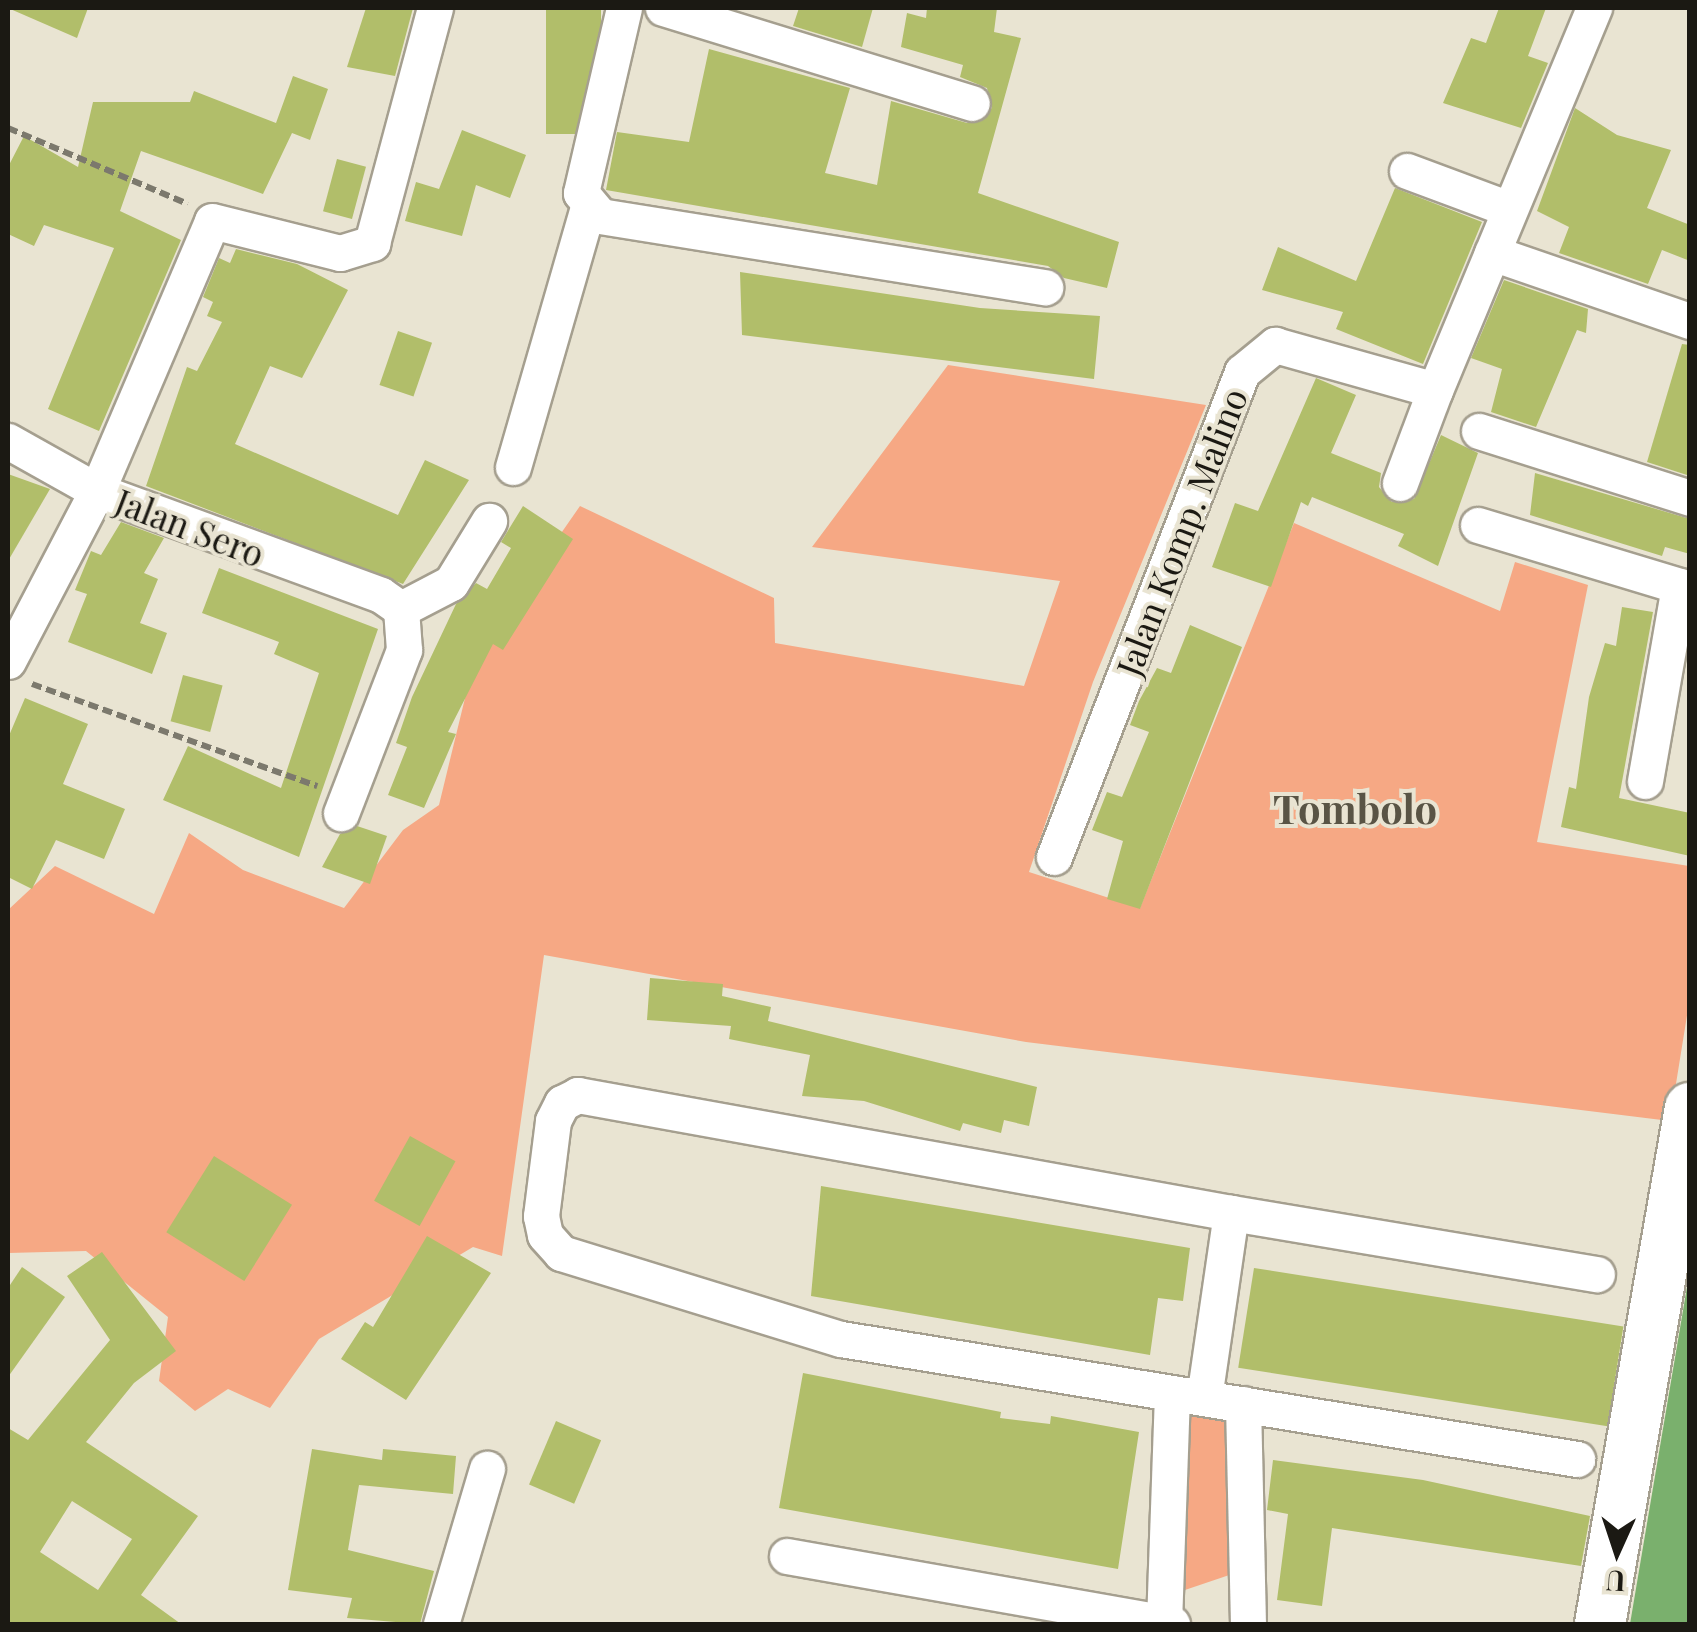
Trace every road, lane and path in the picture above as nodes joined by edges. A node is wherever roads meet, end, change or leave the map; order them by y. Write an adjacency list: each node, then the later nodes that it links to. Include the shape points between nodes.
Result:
1 (435, 8): 10 (street, via 372,243 340,253)
2 (624, 8): 8 (street, via 581,193)
3 (663, 8): 5 (street)
4 (1594, 8): 9 (street)
5 (972, 104)
6 (8, 128): 10 (path)
7 (1408, 171): 9 (street)
8 (588, 208): 12 (street, via 600,216); 17 (street)
9 (1509, 208): 11 (street)
10 (216, 218): 19 (street)
11 (1492, 253): 13 (street); 14 (street)
12 (1045, 286)
13 (1690, 321)
14 (1435, 390): 18 (street); 28 (street, Jalan Komp. Malino, via 1275,345 1242,372)
15 (1479, 432): 20 (street)
16 (8, 442): 19 (street, Jalan Sero)
17 (513, 467)
18 (1400, 484)
19 (96, 490): 24 (street, Jalan Sero); 25 (street)
20 (1690, 498)
21 (489, 521): 24 (street, via 451,583)
22 (1478, 525): 23 (street)
23 (1684, 588): 26 (street)
24 (391, 602): 27 (street, via 404,650)
25 (16, 671): 27 (path)
26 (1644, 781)
27 (343, 805)
28 (1054, 856)
29 (1690, 1108): 41 (street)
30 (1231, 1214): 31 (street); 32 (street); 32 (street, via 578,1095 562,1103 553,1121 541,1216 545,1235 562,1253 841,1339)
31 (1597, 1274)
32 (1188, 1395): 33 (street); 37 (street)
33 (1243, 1404): 34 (street); 40 (street)
34 (1577, 1460)
35 (486, 1469): 38 (street)
36 (786, 1556): 37 (street)
37 (1164, 1623): 39 (street)
38 (442, 1624)
39 (1172, 1624)
40 (1248, 1624)
41 (1600, 1624)

